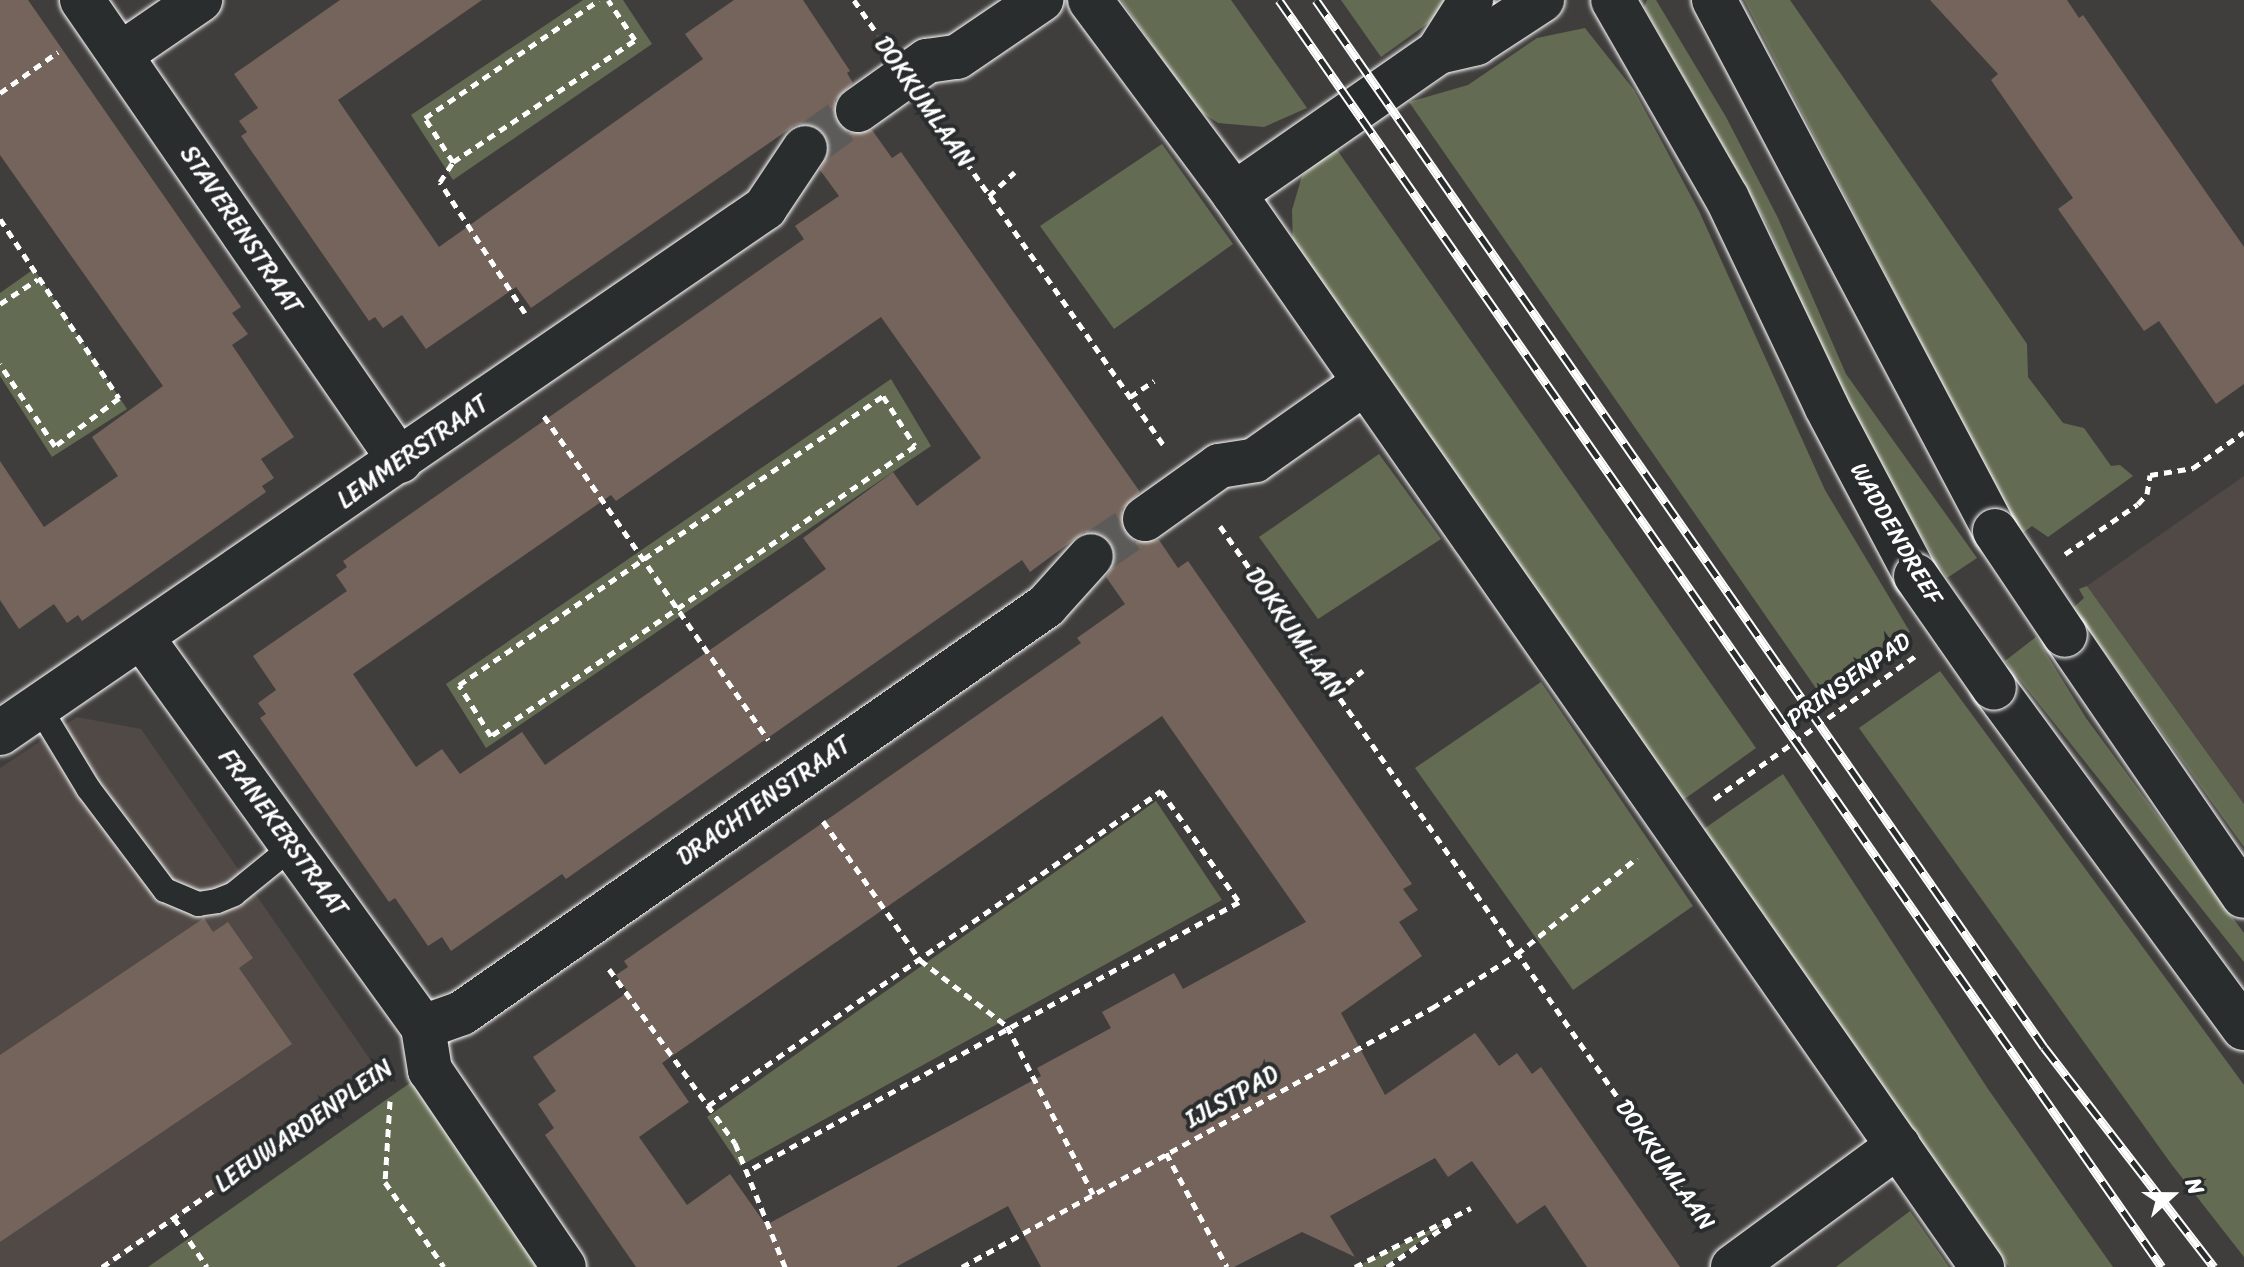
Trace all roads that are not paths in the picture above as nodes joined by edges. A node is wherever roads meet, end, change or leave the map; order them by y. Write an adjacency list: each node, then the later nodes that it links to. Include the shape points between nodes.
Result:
1 (200, 0): 8 (street)
2 (1041, 0): 10 (street, via 957,57 916,68)
3 (1090, 0): 12 (street)
4 (1471, 0): 9 (street)
5 (1542, 0): 9 (street, via 1476,43)
6 (1613, 0): 23 (street, WADDENDREEF, bridge, via 1727,198 1826,406 1916,576)
7 (1714, 0): 21 (street, bridge, via 1995,531)
8 (100, 26): 14 (street, STAVERENSTRAAT)
9 (1438, 52): 12 (street)
10 (858, 110)
11 (805, 148): 14 (street, LEMMERSTRAAT, via 765,208)
12 (1234, 194): 13 (street)
13 (1364, 383): 15 (street, via 1255,460 1205,475); 24 (street)
14 (400, 461): 17 (street, LEMMERSTRAAT)
15 (1145, 519)
16 (1091, 556): 22 (street, DRACHTENSTRAAT, via 1046,606 462,1013)
17 (143, 639): 18 (street, LEMMERSTRAAT); 20 (street, FRANEKERSTRAAT)
18 (39, 707): 19 (street, LEMMERSTRAAT); 20 (lane, via 88,788 165,890 198,904 217,901 234,894)
19 (0, 733)
20 (293, 846): 22 (street, FRANEKERSTRAAT)
21 (2244, 896)
22 (423, 1027): 26 (street, LEEUWARDENPLEIN, via 430,1070)
23 (2244, 1028)
24 (1898, 1146): 25 (street); 27 (street)
25 (1734, 1266)
26 (564, 1267)
27 (1982, 1267)

